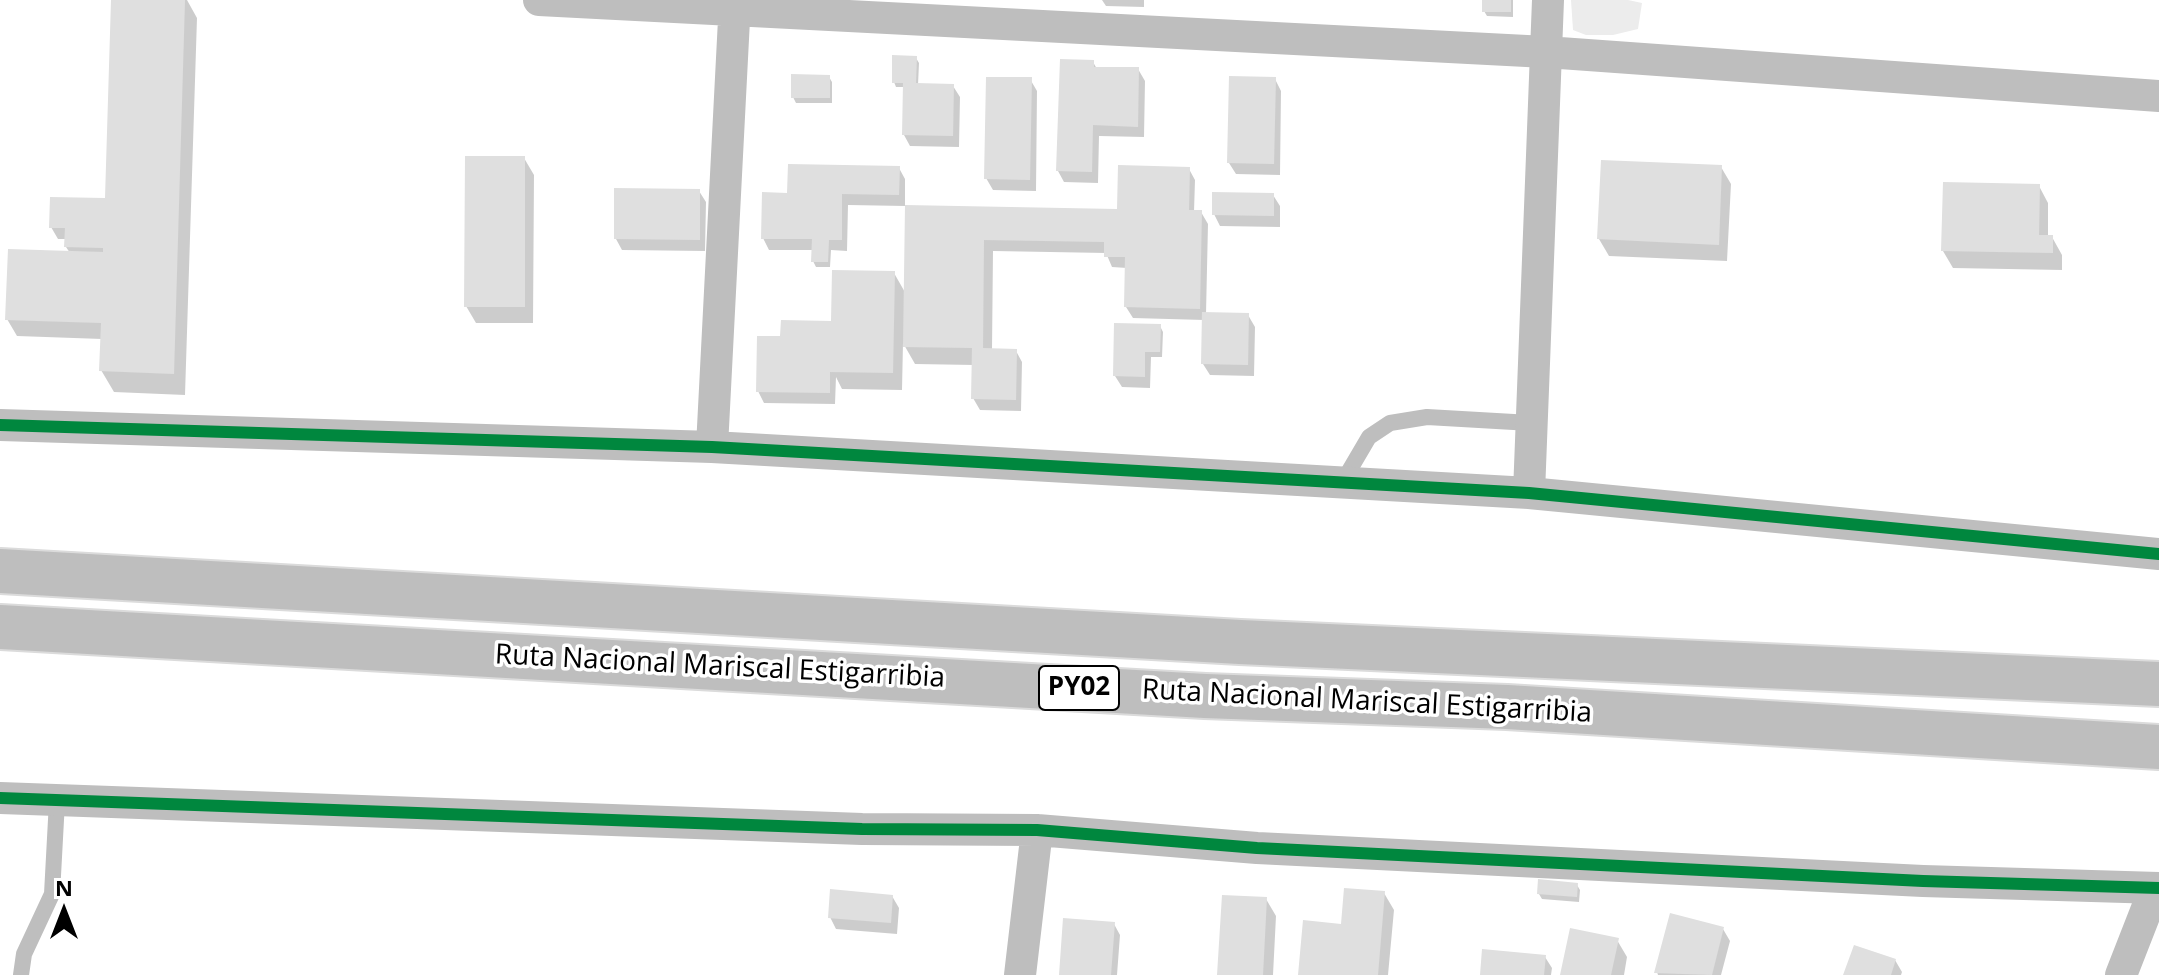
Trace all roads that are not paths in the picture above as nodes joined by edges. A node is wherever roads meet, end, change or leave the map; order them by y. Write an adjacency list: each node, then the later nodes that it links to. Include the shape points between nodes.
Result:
1 (539, 0): 3 (street)
2 (1548, 0): 4 (street)
3 (735, 5): 4 (street); 8 (street)
4 (1546, 52): 5 (street); 6 (street)
5 (2159, 96)
6 (1531, 423): 9 (lane, via 1427,417 1390,423 1369,437); 10 (street)
7 (0, 425): 8 (street)
8 (712, 447): 9 (street)
9 (1342, 483): 10 (street)
10 (1529, 493): 11 (street)
11 (2159, 554)
12 (0, 571): 14 (highway, Ruta Nacional Mariscal Estigarribia / PY02, via 1240,642)
13 (0, 627): 15 (highway, Ruta Nacional Mariscal Estigarribia / PY02)
14 (2159, 684)
15 (2159, 747)
16 (0, 798): 17 (street)
17 (57, 801): 18 (street, via 862,829); 20 (lane, via 52,894 24,954)
18 (1037, 830): 19 (street, via 1257,848); 21 (street)
19 (2157, 888): 22 (street)
20 (21, 975)
21 (1020, 975)
22 (2121, 975)

